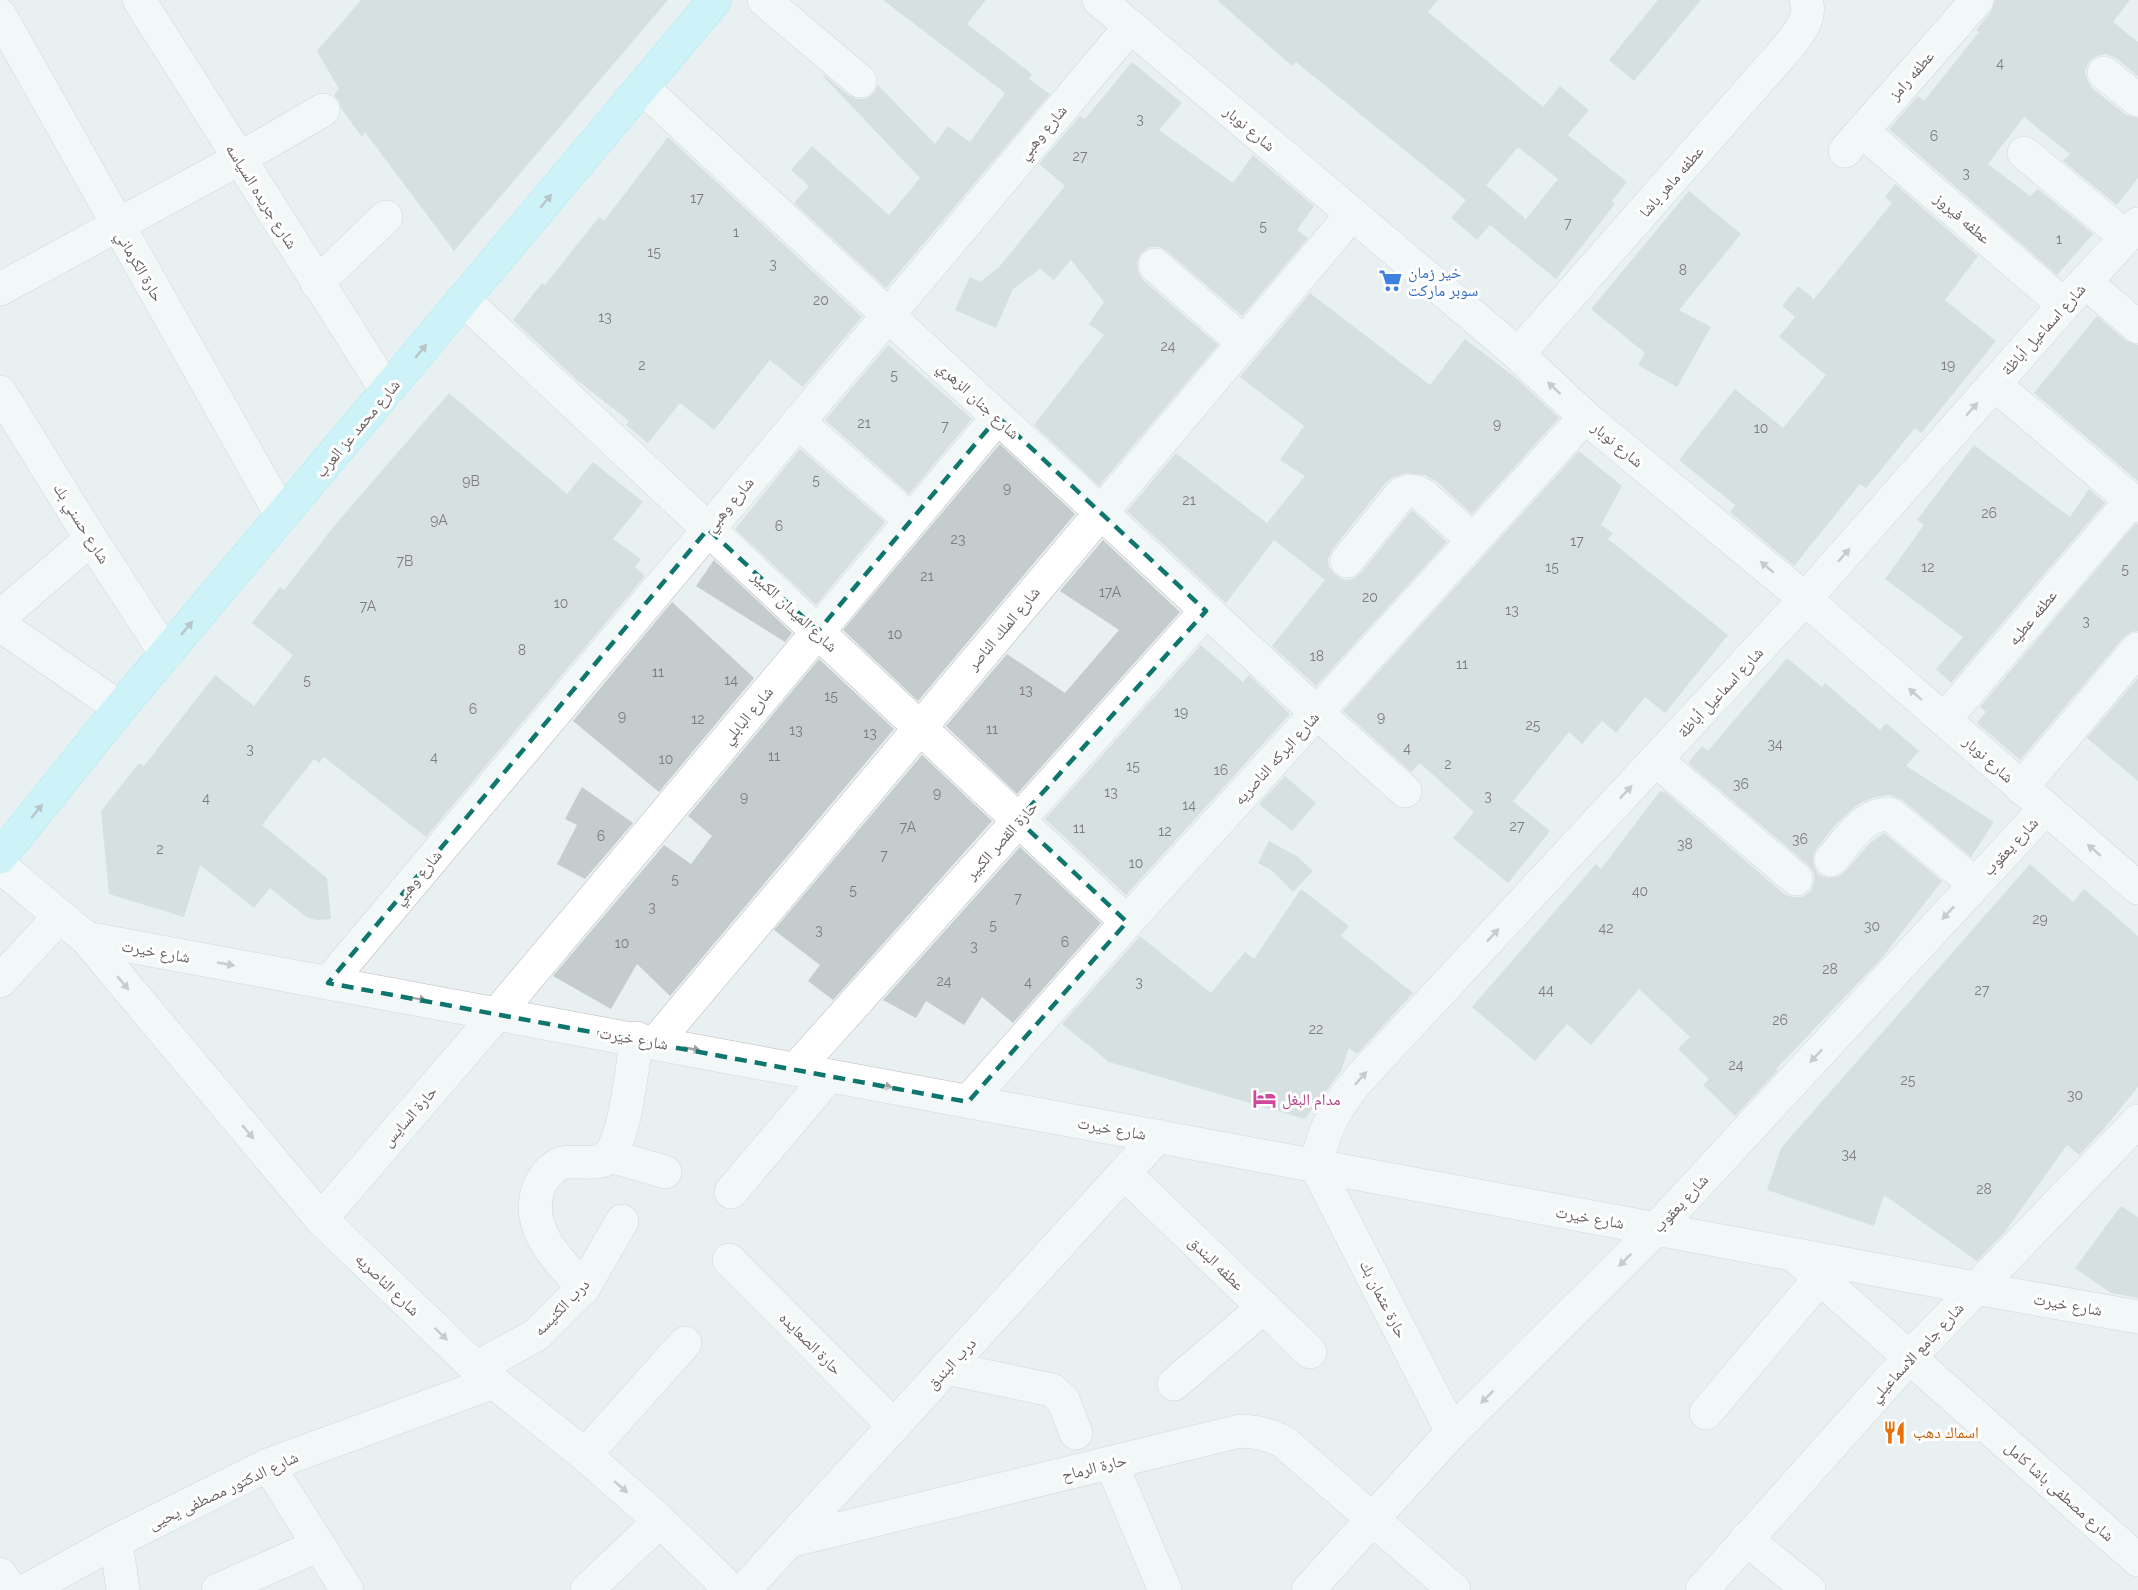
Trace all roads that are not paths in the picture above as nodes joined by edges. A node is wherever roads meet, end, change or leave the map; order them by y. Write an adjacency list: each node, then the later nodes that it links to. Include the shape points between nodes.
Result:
1 (24, 0): 8 (street)
2 (138, 0): 18 (street, شارع جريده السياسه)
3 (715, 0): 13 (main road, شارع محمد عز العرب)
4 (764, 0): 12 (street)
5 (1099, 0): 10 (street, شارع نوبار)
6 (1806, 0): 32 (street, عطفه ماهر باشا, via 1809,10 1803,28 1788,47)
7 (1977, 0): 16 (street, عطفه رامز)
8 (0, 9)
9 (0, 15): 21 (street, حارة الكرماني)
10 (1130, 27): 19 (street, شارع نوبار); 29 (street, شارع وهبي)
11 (2104, 72): 14 (street)
12 (860, 81)
13 (642, 87): 27 (main road, شارع محمد عز العرب, one-way to 13); 29 (street, شارع جنان الزهري)
14 (2138, 100)
15 (323, 110): 18 (street)
16 (1854, 141): 28 (street, عطفه فيروز)
17 (2024, 153): 22 (street)
18 (239, 159): 21 (street); 25 (street, شارع جريده السياسه)
19 (1352, 214): 31 (street, شارع الملك الناصر); 32 (street, شارع نوبار)
20 (386, 217): 25 (street)
21 (117, 225): 26 (street); 41 (street, حارة الكرماني)
22 (2132, 230): 24 (street, شارع اسماعيل أباظة)
23 (1155, 265): 31 (street)
24 (2085, 282): 28 (street, شارع اسماعيل أباظة); 30 (street)
25 (317, 283): 34 (street, شارع جريده السياسه)
26 (0, 289)
27 (464, 300): 34 (main road, شارع محمد عز العرب, one-way to 27); 43 (street, شارع الميدان الكبير)
28 (2064, 305): 33 (street, شارع اسماعيل أباظة)
29 (888, 316): 36 (street, شارع جنان الزهري); 38 (street, شارع وهبي)
30 (2138, 327)
31 (1244, 343): 40 (street, شارع الملك الناصر)
32 (1518, 354): 37 (street, شارع نوبار, one-way to 32)
33 (1994, 384): 39 (street); 47 (street, شارع اسماعيل أباظة, one-way to 33)
34 (387, 391): 41 (main road, شارع محمد عز العرب)
35 (3, 405): 44 (street, شارع حسني بك)
36 (998, 417): 40 (street, شارع جنان الزهري); 42 (street, شارع البابلي)
37 (1585, 417): 45 (street, شارع البركه الناصريه); 47 (street, شارع نوبار, one-way to 37)
38 (798, 422): 42 (street); 43 (street, شارع وهبي)
39 (2129, 510): 56 (street, عطفه عطيه)
40 (1101, 513): 48 (street, شارع جنان الزهري); 57 (street, شارع الملك الناصر)
41 (282, 516): 53 (main road, شارع محمد عز العرب, one-way to 41)
42 (912, 520): 51 (street, شارع البابلي)
43 (708, 529): 51 (street, شارع الميدان الكبير); 72 (street, شارع وهبي)
44 (91, 539): 49 (street); 53 (street, شارع حسني بك)
45 (1473, 540): 46 (street, via 1423,495 1408,491 1401,494); 55 (street, شارع البركه الناصريه)
46 (1347, 561)
47 (1805, 599): 56 (street, شارع نوبار, one-way to 47); 58 (street, شارع اسماعيل أباظة)
48 (1206, 611): 55 (street, شارع جنان الزهري); 61 (street, حارة القصر الكبير)
49 (0, 617)
50 (0, 625): 54 (street)
51 (818, 632): 57 (street, شارع الميدان الكبير); 73 (street, شارع البابلي)
52 (2138, 649): 60 (street, شارع يعقوب)
53 (166, 654): 54 (main road, شارع محمد عز العرب)
54 (120, 708): 62 (main road, شارع محمد عز العرب, one-way to 54)
55 (1317, 713): 59 (street, شارع جنان الزهري); 69 (street, شارع البركه الناصريه)
56 (1944, 720): 60 (street, شارع نوبار)
57 (919, 727): 61 (street, شارع الميدان الكبير); 74 (street, شارع الملك الناصر)
58 (1656, 760): 65 (street); 81 (street, شارع اسماعيل أباظة, one-way to 58, via 1321,1141 1343,1097)
59 (1405, 791)
60 (2033, 799): 66 (street, شارع يعقوب); 67 (street, شارع نوبار, one-way to 60)
61 (1018, 820): 69 (street, شارع الميدان الكبير); 75 (street, حارة القصر الكبير)
62 (0, 857)
63 (1830, 860): 66 (street, via 1869,818 1879,813 1890,814)
64 (0, 866): 68 (street, شارع الناصريه)
65 (1796, 879)
66 (1975, 884): 87 (street, شارع يعقوب, one-way to 87)
67 (2138, 888)
68 (59, 917): 70 (street, شارع الناصريه); 71 (street)
69 (1127, 922): 77 (street, شارع البركه الناصريه)
70 (86, 938): 72 (street, شارع خيرت, one-way to 72); 85 (street, شارع الناصريه, one-way to 85)
71 (0, 981)
72 (328, 982): 73 (street, شارع خيرت, one-way to 73)
73 (497, 1014): 74 (street, شارع خيرت); 85 (street, حارة السايس)
74 (646, 1040): 75 (street, شارع خيرت, one-way to 75); 80 (street, via 620,1134)
75 (796, 1069): 76 (street, شارع خيرت)
76 (830, 1076): 77 (street, شارع خيرت, one-way to 77); 84 (street)
77 (968, 1101): 79 (street, شارع خيرت)
78 (2138, 1121): 92 (street, شارع جامع الاسماعيلي)
79 (1158, 1136): 81 (street, شارع خيرت); 83 (street, درب البندق)
80 (604, 1159): 82 (street); 91 (street, via 560,1163 537,1190 540,1233)
81 (1316, 1166): 87 (street, شارع خيرت); 103 (street, حارة عثمان بك)
82 (665, 1172)
83 (1124, 1173): 93 (street, عطفه البندق); 98 (street, درب البندق)
84 (731, 1192)
85 (321, 1219): 99 (street, شارع الناصريه, one-way to 99)
86 (622, 1221): 91 (street, درب الكنيسه)
87 (1656, 1229): 88 (street, شارع خيرت); 103 (street, شارع يعقوب, one-way to 103)
88 (1793, 1254): 90 (street, شارع مصطفى باشا كامل); 92 (street, شارع خيرت)
89 (729, 1260): 102 (street, حارة الصعايده)
90 (1820, 1278): 97 (street, شارع مصطفى باشا كامل); 101 (street)
91 (584, 1287): 99 (street, درب الكنيسه, via 536,1335)
92 (1975, 1288): 94 (street, شارع خيرت); 97 (street, شارع جامع الاسماعيلي)
93 (1264, 1307): 96 (street, عطفه البندق); 100 (street)
94 (2138, 1317)
95 (685, 1343): 105 (street)
96 (1310, 1352)
97 (1909, 1358): 110 (street, شارع جامع الاسماعيلي); 114 (street, شارع مصطفى باشا كامل)
98 (946, 1368): 102 (street, درب البندق); 104 (street, via 1052,1390 1063,1400)
99 (485, 1375): 105 (street, شارع الناصريه); 107 (street, شارع الدكتور مصطفى يحيى)
100 (1174, 1384)
101 (1706, 1413)
102 (893, 1425): 112 (street, درب البندق)
103 (1452, 1432): 108 (street, شارع يعقوب)
104 (1076, 1433)
105 (585, 1455): 109 (street, شارع الناصريه, one-way to 109)
106 (1111, 1462): 108 (street, حارة الرماح, via 1240,1431 1273,1435); 112 (street, حارة الرماح); 124 (street)
107 (268, 1465): 111 (street, شارع الدكتور مصطفى يحيى); 113 (street)
108 (1372, 1520): 125 (street, شارع يعقوب); 126 (street, حارة الرماح)
109 (660, 1521): 121 (street); 122 (street, شارع الناصريه)
110 (1746, 1539): 127 (street, شارع جامع الاسماعيلي); 128 (street)
111 (116, 1541): 117 (street, شارع الدكتور مصطفى يحيى); 118 (street)
112 (789, 1541): 123 (street, درب البندق)
113 (319, 1545): 119 (street); 120 (street)
114 (2138, 1560)
115 (0, 1574): 116 (street)
116 (10, 1590)
117 (27, 1590)
118 (123, 1590)
119 (218, 1590)
120 (347, 1590)
121 (587, 1590)
122 (730, 1590)
123 (744, 1590)
124 (1165, 1590)
125 (1308, 1590)
126 (1454, 1590)
127 (1702, 1590)
128 (1809, 1590)

